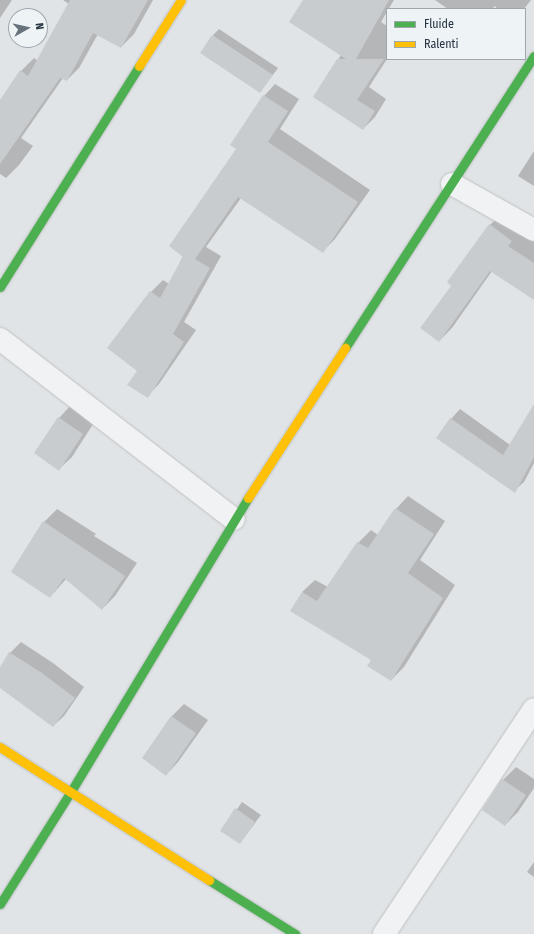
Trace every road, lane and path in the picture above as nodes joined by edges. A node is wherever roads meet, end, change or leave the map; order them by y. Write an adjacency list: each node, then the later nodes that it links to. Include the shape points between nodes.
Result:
1 (181, 0): 5 (street)
2 (534, 56): 3 (street)
3 (452, 184): 4 (street); 7 (street)
4 (534, 230)
5 (0, 287)
6 (0, 339): 7 (street)
7 (234, 519): 10 (street)
8 (534, 708): 13 (street)
9 (0, 747): 10 (street)
10 (70, 793): 11 (street); 12 (street)
11 (0, 904)
12 (295, 934)
13 (384, 934)

